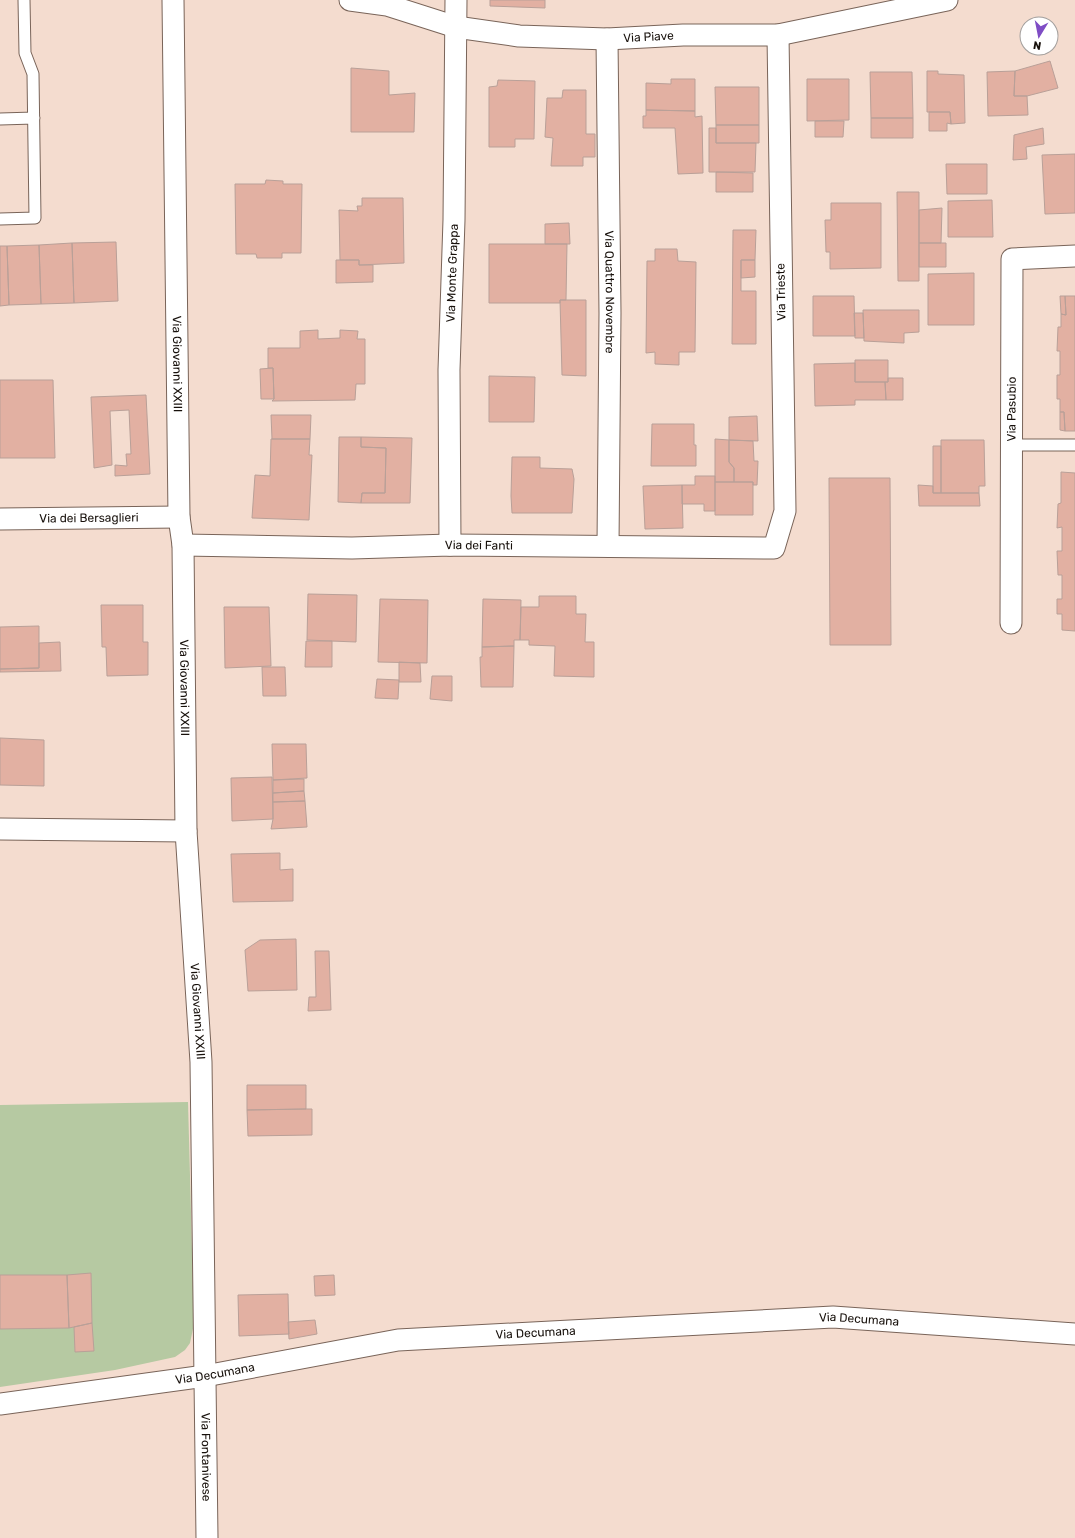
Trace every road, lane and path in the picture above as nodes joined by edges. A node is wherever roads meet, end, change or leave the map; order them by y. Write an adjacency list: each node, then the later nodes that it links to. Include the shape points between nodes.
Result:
1 (24, 0): 9 (lane, via 25,53 33,74)
2 (173, 0): 15 (street, Via Giovanni XXIII)
3 (350, 0): 6 (street, Via Piave, via 387,5)
4 (456, 0): 6 (street, Via Monte Grappa)
5 (947, 0): 7 (street, Via Piave)
6 (456, 26): 8 (street, Via Piave, via 520,36); 18 (street, Via Monte Grappa, via 449,370)
7 (778, 35): 8 (street, Via Piave, via 683,35); 20 (street, Via Trieste, via 784,511)
8 (607, 39): 19 (street, Via Quattro Novembre, via 610,305)
9 (34, 118): 10 (lane); 11 (lane, via 35,218)
10 (0, 119)
11 (0, 219)
12 (1075, 256): 13 (street, Via Pasubio, via 1012,259)
13 (1011, 445): 14 (lane); 21 (street, Via Pasubio)
14 (1075, 445)
15 (179, 517): 16 (street, Via dei Bersaglieri); 17 (street, Via Giovanni XXIII)
16 (0, 519)
17 (183, 545): 18 (street, Via dei Fanti, via 352,548); 23 (street, Via Giovanni XXIII)
18 (450, 546): 19 (street, Via dei Fanti)
19 (608, 546): 20 (street, Via dei Fanti)
20 (774, 548)
21 (1011, 623)
22 (0, 829): 23 (street)
23 (186, 831): 25 (street, Via Giovanni XXIII, via 201,1062)
24 (1075, 1334): 25 (street, Via Decumana, via 833,1317 398,1340)
25 (205, 1376): 26 (street, Via Decumana); 27 (street, Via Fontanivese)
26 (0, 1404)
27 (207, 1538)

